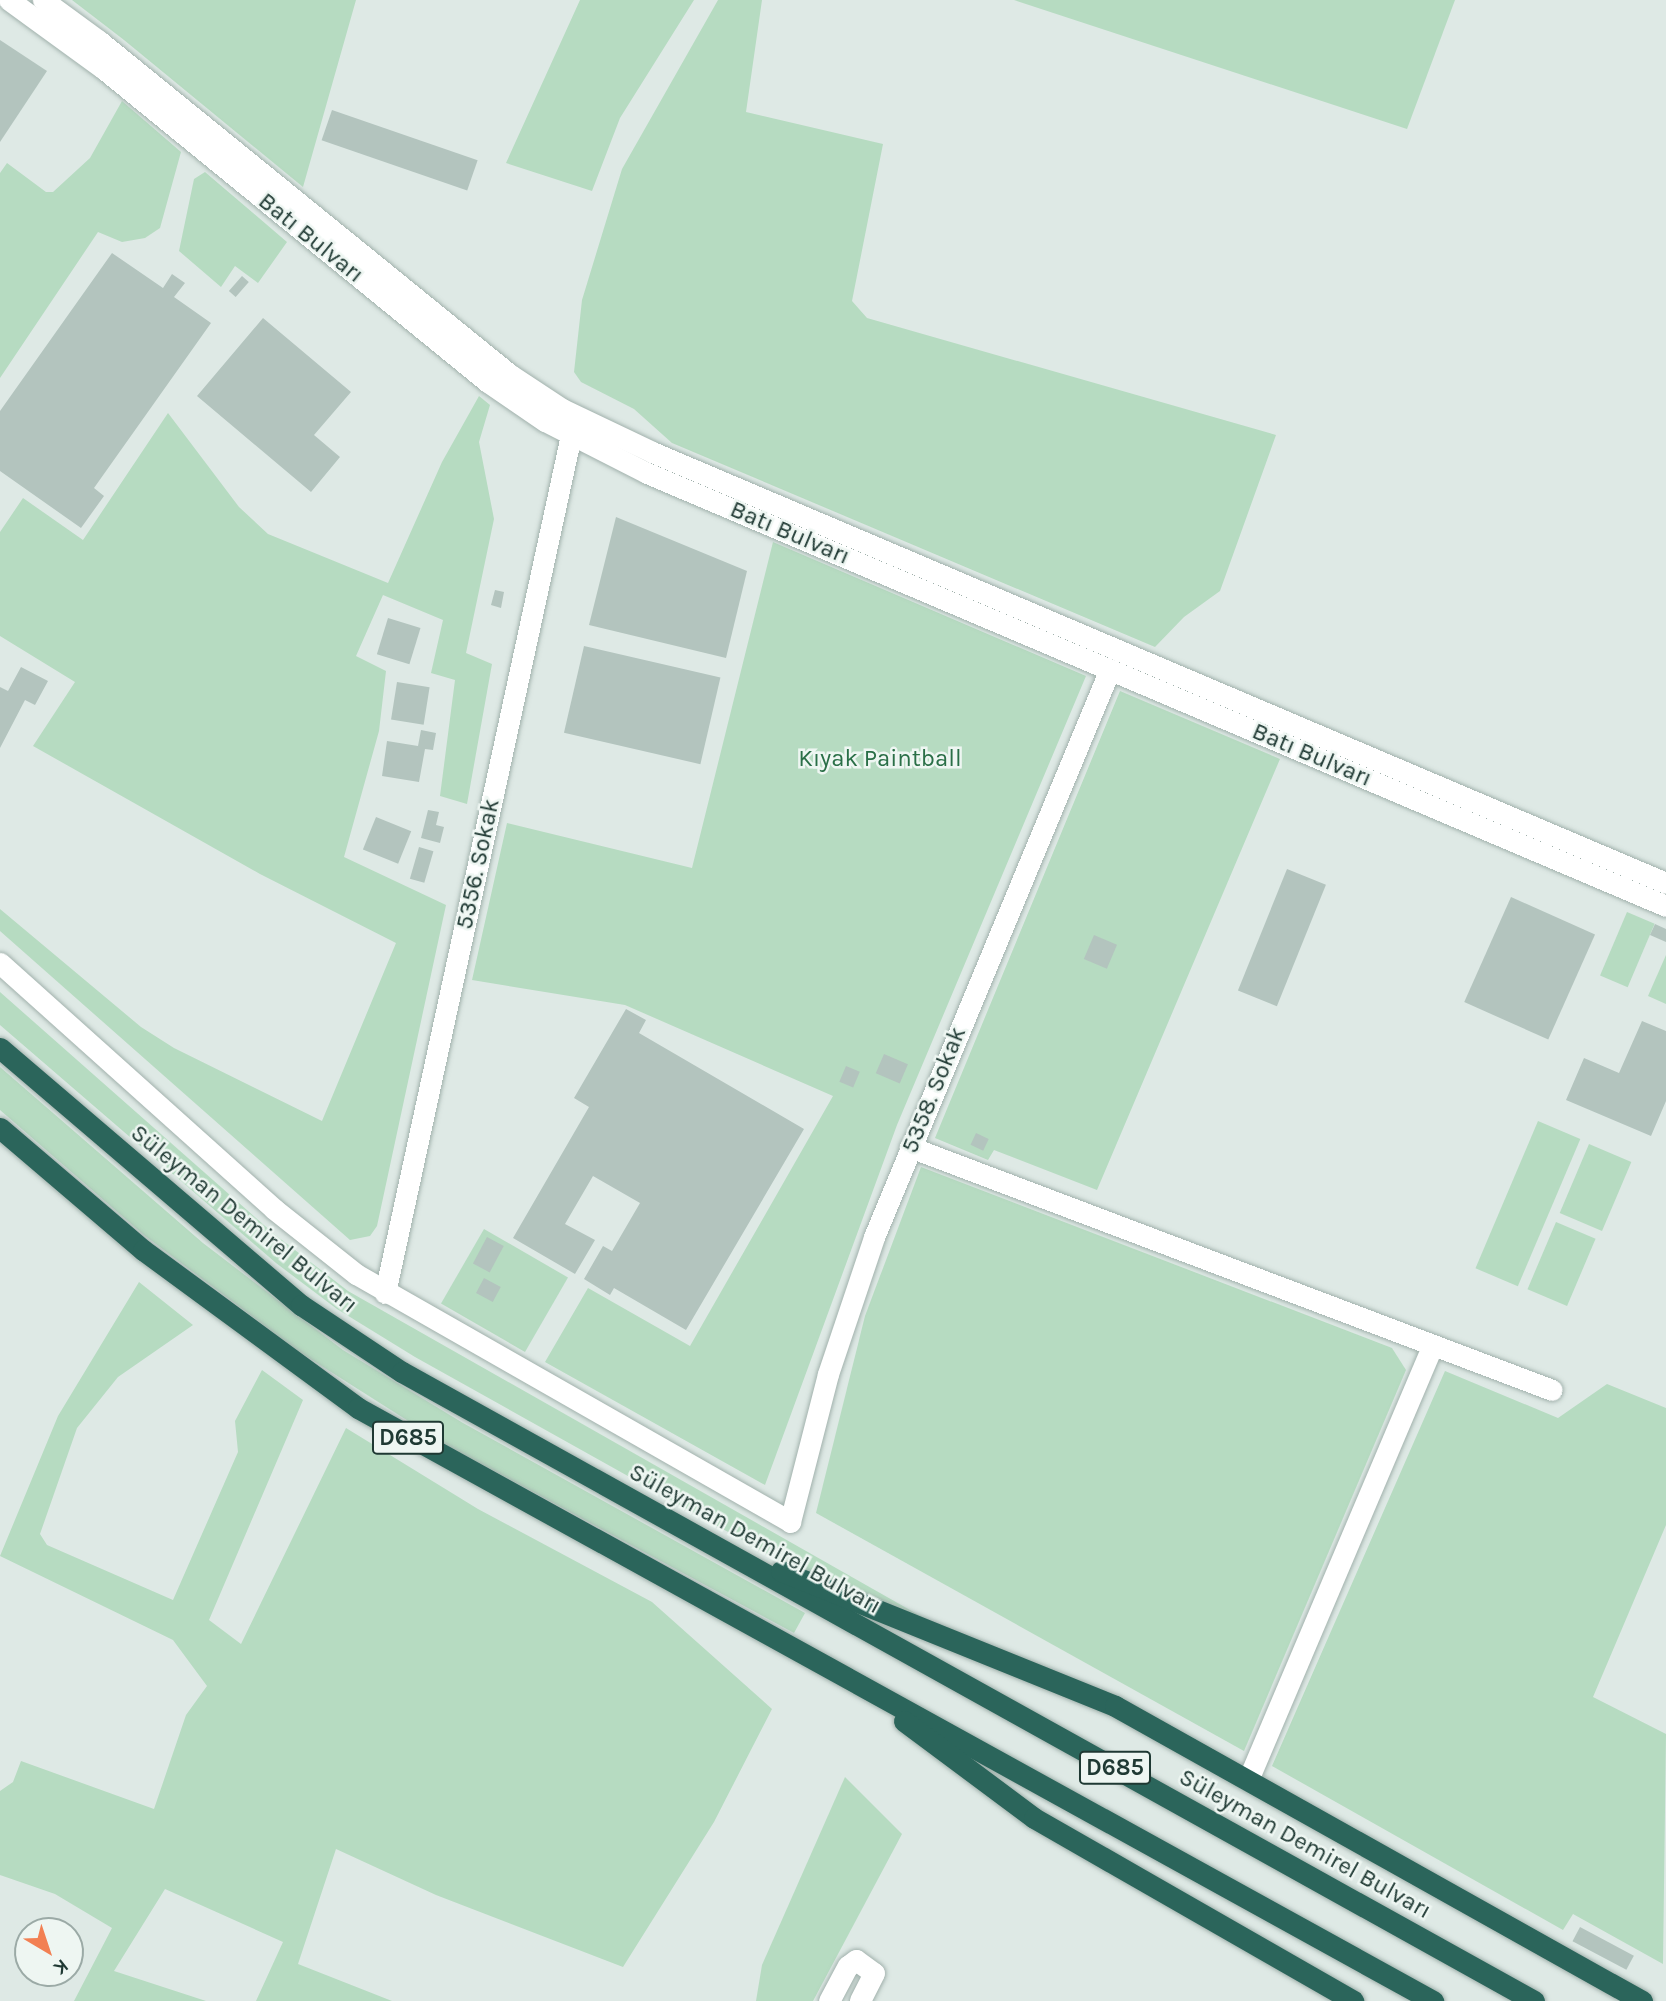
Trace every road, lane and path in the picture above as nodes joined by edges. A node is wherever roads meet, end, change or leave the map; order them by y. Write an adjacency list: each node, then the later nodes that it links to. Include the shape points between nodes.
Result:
1 (9, 0): 3 (street, Batı Bulvarı, via 104,69 488,382)
2 (43, 0): 5 (street, Batı Bulvarı, via 509,374 562,409 665,458)
3 (571, 435): 4 (street, Batı Bulvarı, via 647,473); 11 (street, 5356. Sokak)
4 (1110, 669): 6 (street, Batı Bulvarı); 10 (street, 5358. Sokak)
5 (1666, 883)
6 (1666, 906)
7 (0, 963): 11 (street, via 274,1209)
8 (0, 1048): 14 (highway, Süleyman Demirel Bulvarı / D685, via 301,1305 402,1372)
9 (0, 1128): 15 (highway, D685, via 143,1250 358,1408)
10 (911, 1147): 11 (street, 5358. Sokak, via 850,1304 790,1522); 12 (street)
11 (385, 1293)
12 (1432, 1346): 13 (street); 16 (street)
13 (1552, 1390)
14 (695, 1536): 16 (highway, via 1115,1706); 21 (highway, Süleyman Demirel Bulvarı / D685)
15 (858, 1685): 19 (highway, via 1034,1818); 20 (highway, D685)
16 (1248, 1780): 22 (highway)
17 (829, 2001): 18 (street, via 856,1960 869,1965 874,1973)
18 (860, 2001)
19 (1353, 2001)
20 (1433, 2001)
21 (1534, 2001)
22 (1642, 2001)

